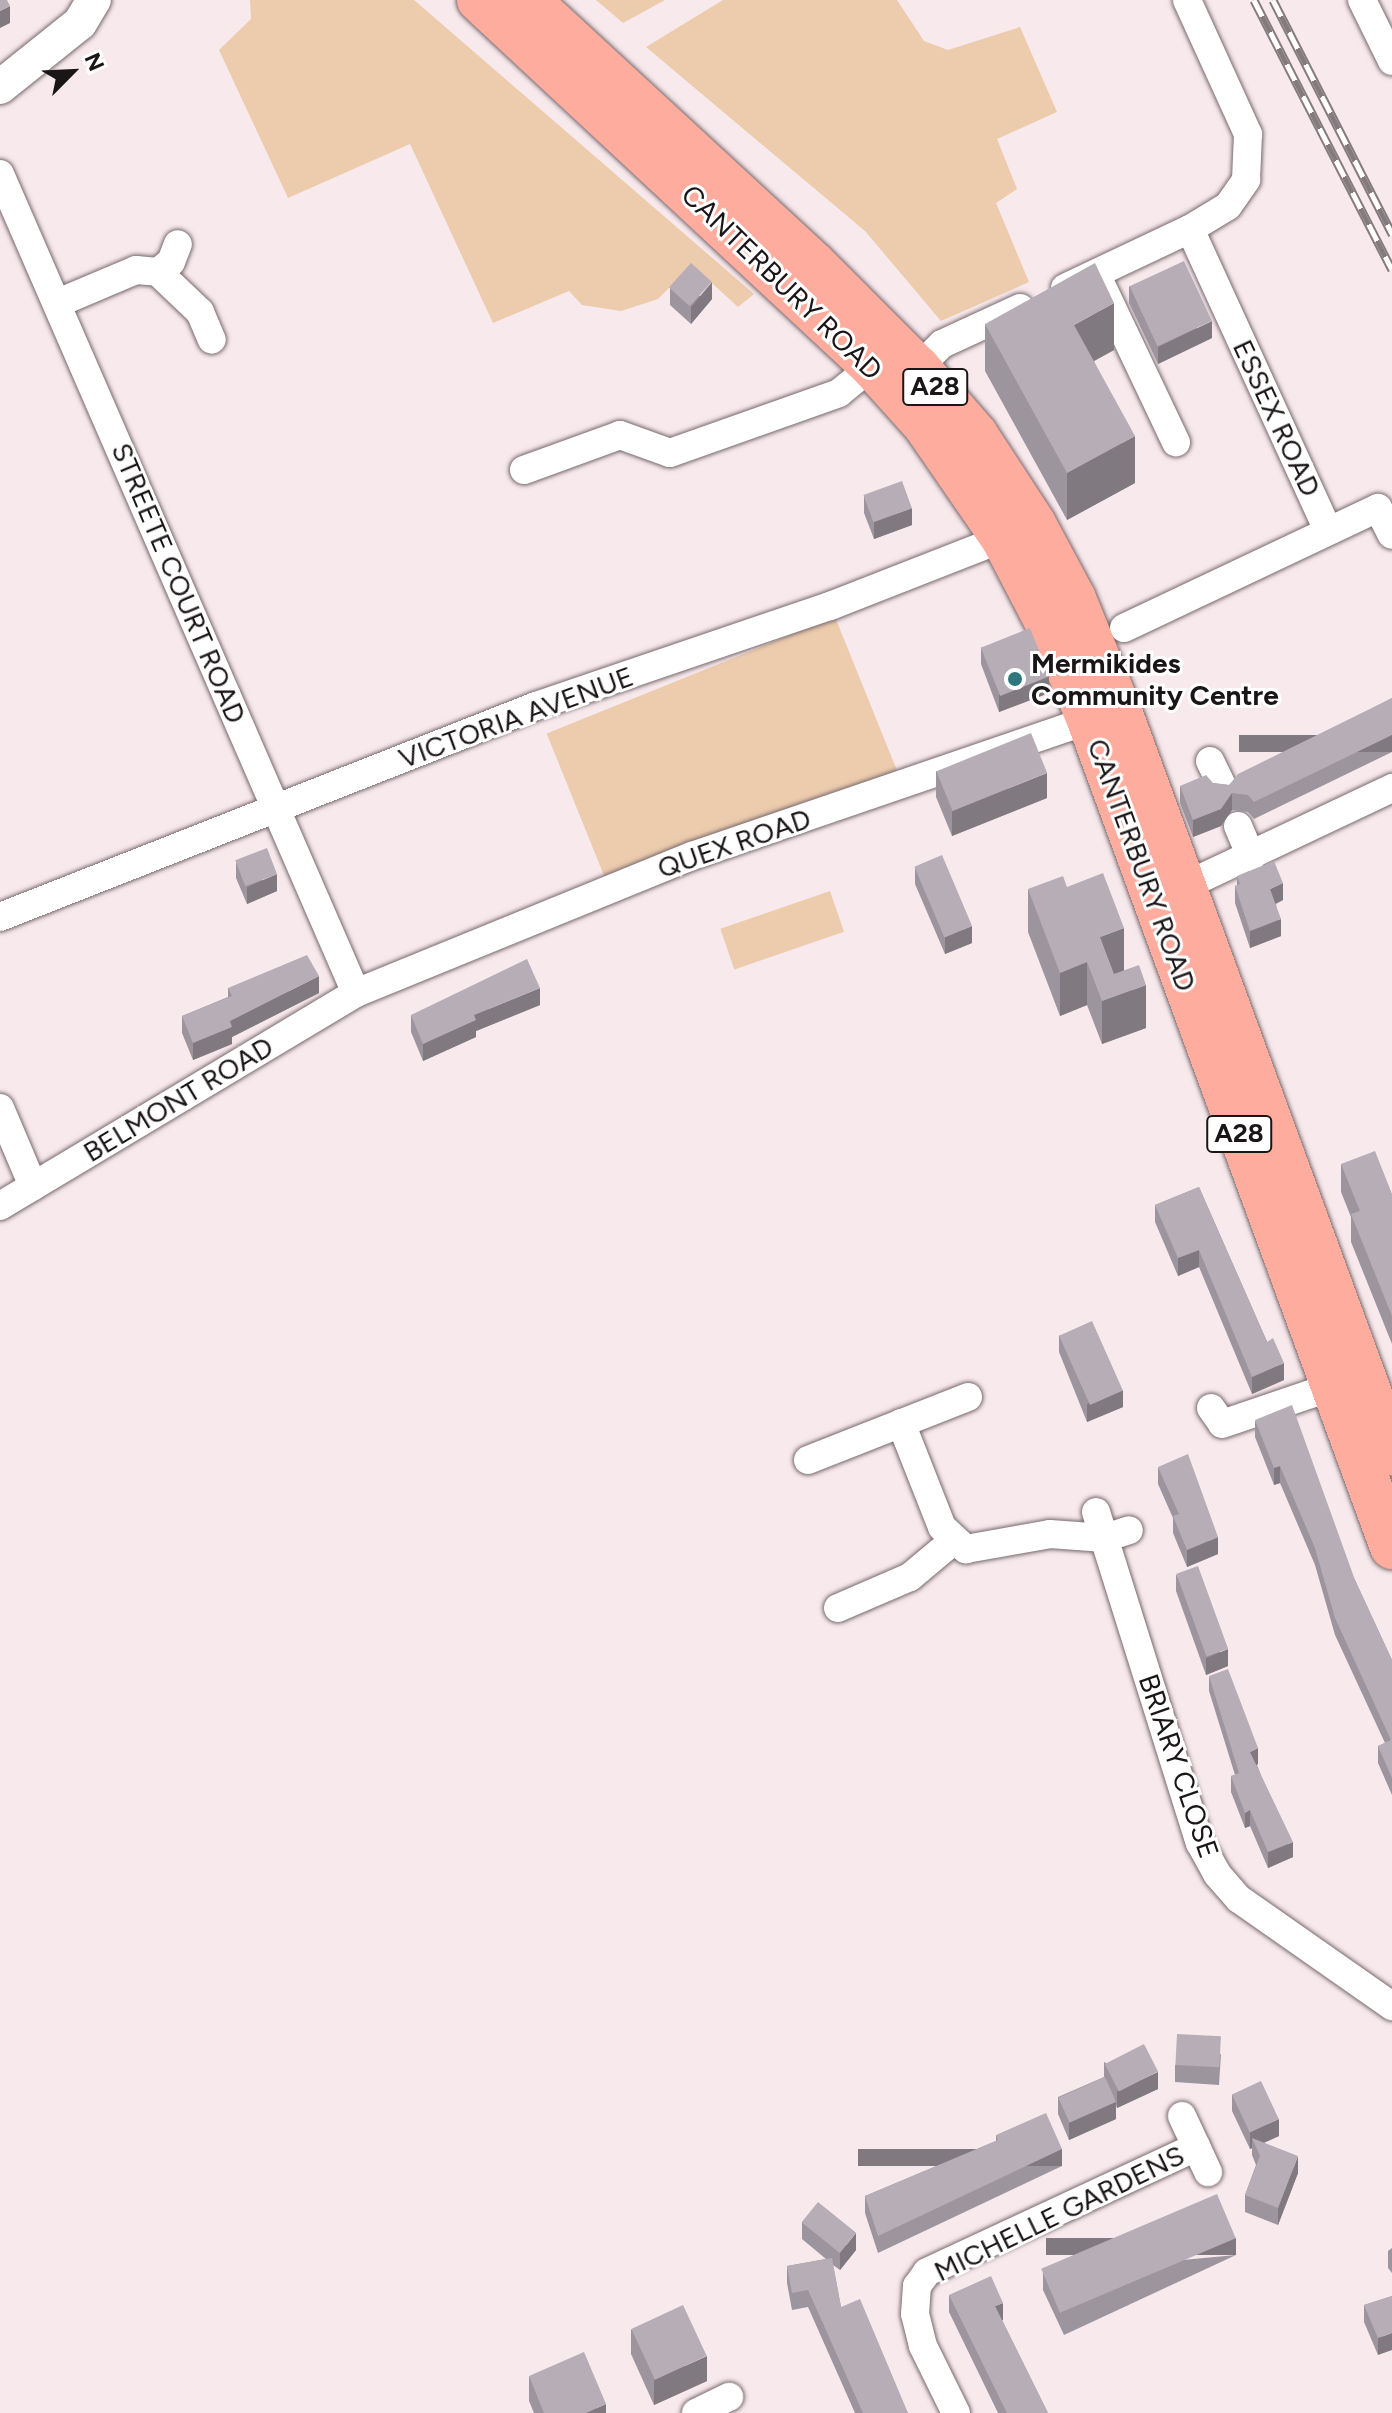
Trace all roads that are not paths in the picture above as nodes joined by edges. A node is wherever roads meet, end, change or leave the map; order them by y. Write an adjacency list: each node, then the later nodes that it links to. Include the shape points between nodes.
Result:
1 (94, 0): 7 (street, via 80,23)
2 (479, 0): 15 (highway, CANTERBURY ROAD / A28)
3 (528, 0): 16 (highway, CANTERBURY ROAD / A28, via 814,264)
4 (1187, 0): 9 (street, via 1248,134 1246,180 1228,206)
5 (1362, 0): 6 (street)
6 (1392, 61)
7 (0, 87)
8 (0, 174): 13 (street, STREETE COURT ROAD)
9 (1190, 229): 12 (street); 19 (street, ESSEX ROAD)
10 (178, 244): 11 (street, via 171,262)
11 (158, 272): 13 (street, via 136,270); 14 (street, via 200,312)
12 (1096, 273): 16 (street, via 942,344); 17 (street)
13 (58, 303): 25 (street, STREETE COURT ROAD)
14 (212, 340)
15 (872, 366): 16 (street); 18 (street, via 839,393 670,453 620,435); 20 (highway, CANTERBURY ROAD / A28)
16 (918, 368): 20 (highway, CANTERBURY ROAD / A28, via 976,435)
17 (1176, 442)
18 (524, 470)
19 (1328, 530): 21 (street, ESSEX ROAD, via 1378,508); 22 (street)
20 (1019, 532): 23 (highway, CANTERBURY ROAD / A28, via 1057,642); 25 (street, VICTORIA AVENUE, via 830,606 536,706)
21 (1392, 535)
22 (1124, 628)
23 (1104, 714): 28 (highway, CANTERBURY ROAD / A28); 30 (street, QUEX ROAD, via 692,856)
24 (1392, 788): 27 (street)
25 (274, 810): 29 (street, VICTORIA AVENUE); 30 (street, STREETE COURT ROAD)
26 (1238, 826): 27 (street)
27 (1251, 857): 28 (street)
28 (1170, 893): 34 (highway, CANTERBURY ROAD / A28); 38 (highway, CANTERBURY ROAD / A28)
29 (0, 917)
30 (356, 993): 32 (street, BELMONT ROAD)
31 (0, 1108): 32 (street)
32 (33, 1186): 33 (street, BELMONT ROAD)
33 (0, 1206)
34 (1331, 1387): 36 (street, via 1222,1424); 41 (highway, CANTERBURY ROAD / A28)
35 (968, 1397): 37 (street)
36 (1211, 1408)
37 (901, 1423): 39 (street); 40 (street, via 942,1527)
38 (1392, 1454)
39 (808, 1460)
40 (953, 1541): 42 (street, via 910,1577); 43 (street, BRIARY CLOSE, via 978,1550 1110,1527 1200,1843 1217,1874 1239,1899)
41 (1392, 1547)
42 (838, 1608)
43 (1392, 2006)
44 (1182, 2116): 47 (street, MICHELLE GARDENS, via 1202,2160 927,2272 917,2286 915,2314 923,2346)
45 (729, 2397): 46 (street)
46 (702, 2412)
47 (956, 2413)

